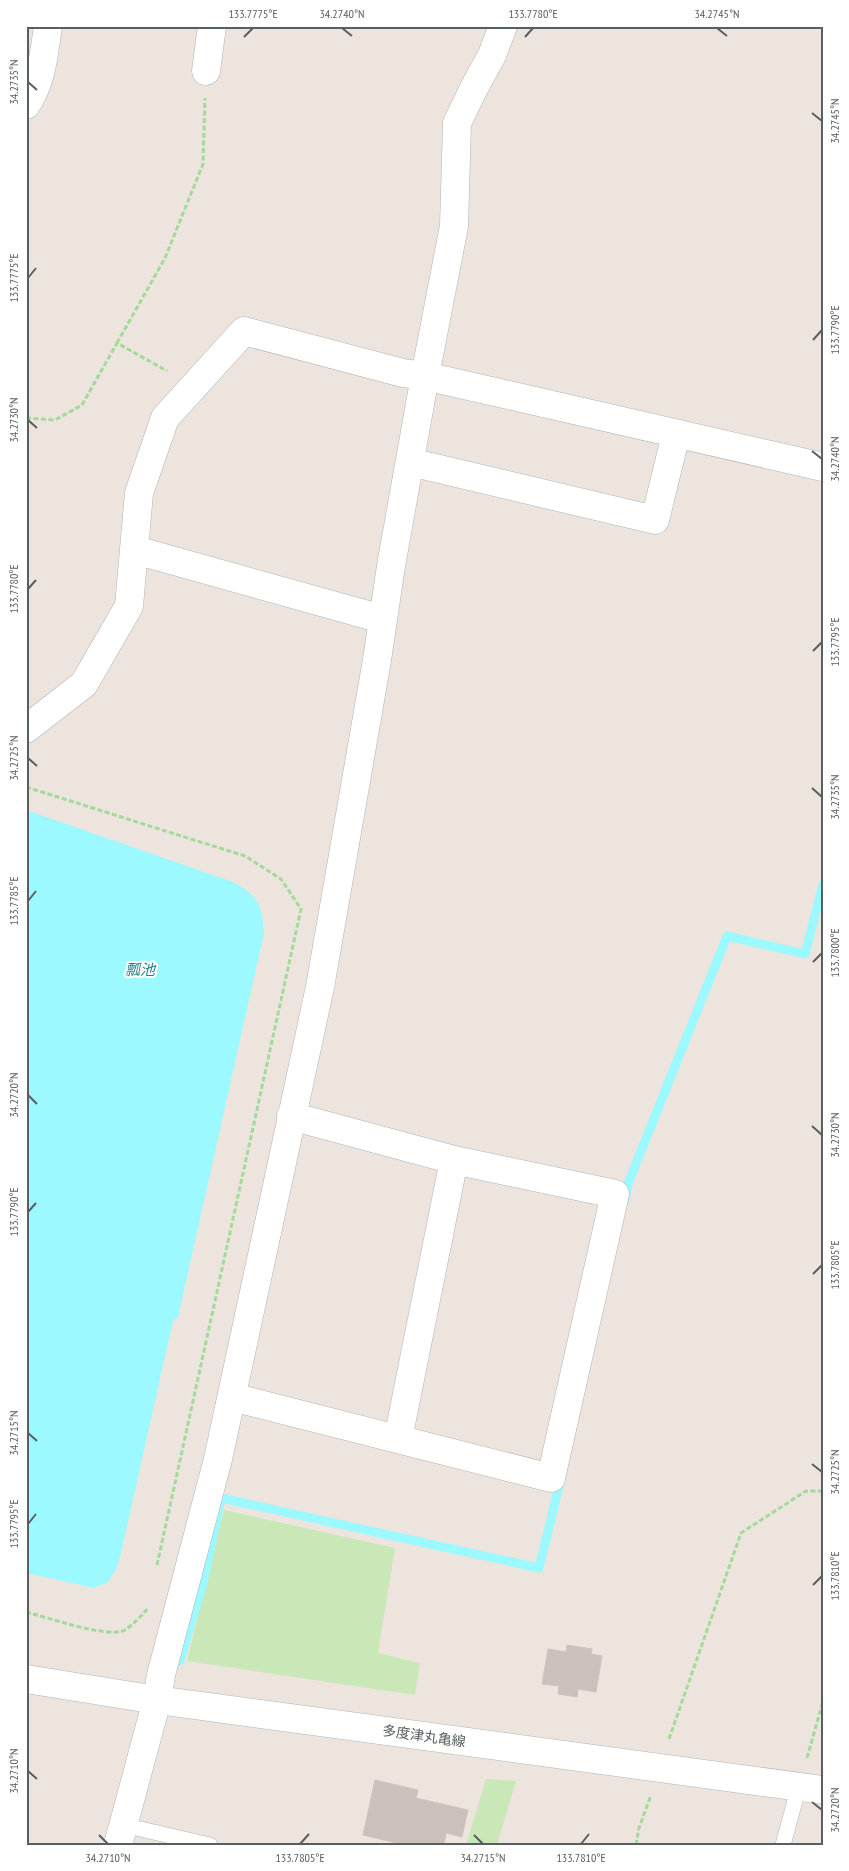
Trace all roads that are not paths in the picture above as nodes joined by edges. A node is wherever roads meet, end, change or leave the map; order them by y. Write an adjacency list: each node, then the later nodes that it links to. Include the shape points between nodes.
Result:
1 (48, 26): 5 (street, via 40,73 33,96)
2 (212, 26): 4 (street)
3 (503, 26): 6 (street, via 457,123 454,226)
4 (206, 70)
5 (26, 105)
6 (425, 376): 7 (street); 8 (street); 10 (street, via 244,331 165,418 140,493)
7 (676, 434): 8 (street, via 656,520); 9 (street)
8 (410, 462): 11 (street)
9 (823, 467)
10 (135, 550): 11 (street); 12 (street, via 130,606 84,684)
11 (382, 619): 13 (street, via 320,987)
12 (26, 729)
13 (291, 1116): 14 (street); 15 (street)
14 (454, 1160): 16 (street); 16 (street, via 614,1194 551,1478)
15 (232, 1397): 16 (street); 18 (street)
16 (398, 1440)
17 (26, 1679): 18 (street, 多度津丸亀線)
18 (157, 1700): 19 (street, 多度津丸亀線); 20 (street)
19 (811, 1788): 22 (lane)
20 (120, 1835): 21 (lane)
21 (210, 1845)
22 (783, 1845)

